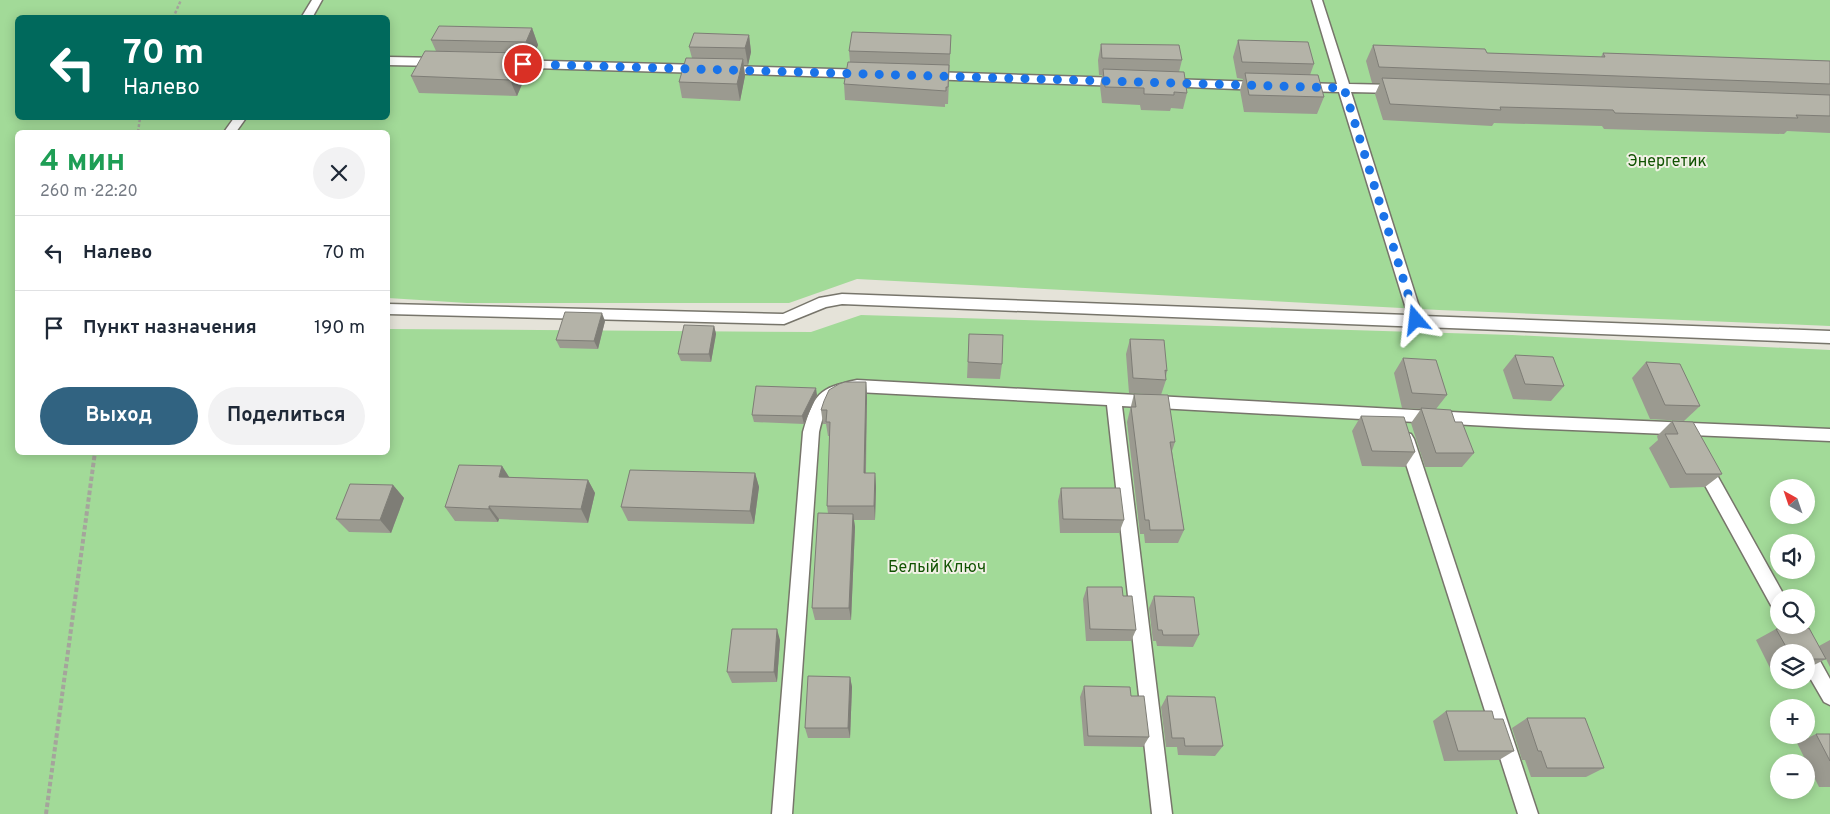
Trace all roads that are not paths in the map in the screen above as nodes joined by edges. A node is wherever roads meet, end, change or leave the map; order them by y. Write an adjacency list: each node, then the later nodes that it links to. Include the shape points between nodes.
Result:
1 (317, 0): 3 (lane)
2 (1316, 0): 13 (lane)
3 (308, 15)
4 (390, 61): 5 (lane)
5 (455, 63)
6 (494, 64): 7 (lane)
7 (879, 75)
8 (919, 76): 9 (lane)
9 (1136, 82)
10 (1156, 83): 11 (lane)
11 (1274, 86)
12 (1294, 86): 13 (lane)
13 (1344, 88): 14 (lane); 16 (lane)
14 (1410, 89)
15 (390, 309): 16 (lane, via 784,319 824,302 842,299)
16 (1416, 320): 17 (lane)
17 (1830, 337)
18 (1114, 399): 19 (lane); 25 (lane, via 857,386 834,391 818,407 811,432); 26 (lane)
19 (1398, 414): 20 (lane); 27 (lane)
20 (1682, 428): 21 (lane); 22 (lane)
21 (1830, 435)
22 (1771, 589)
23 (1815, 669): 24 (lane)
24 (1830, 696)
25 (782, 814)
26 (1162, 814)
27 (1528, 814)

